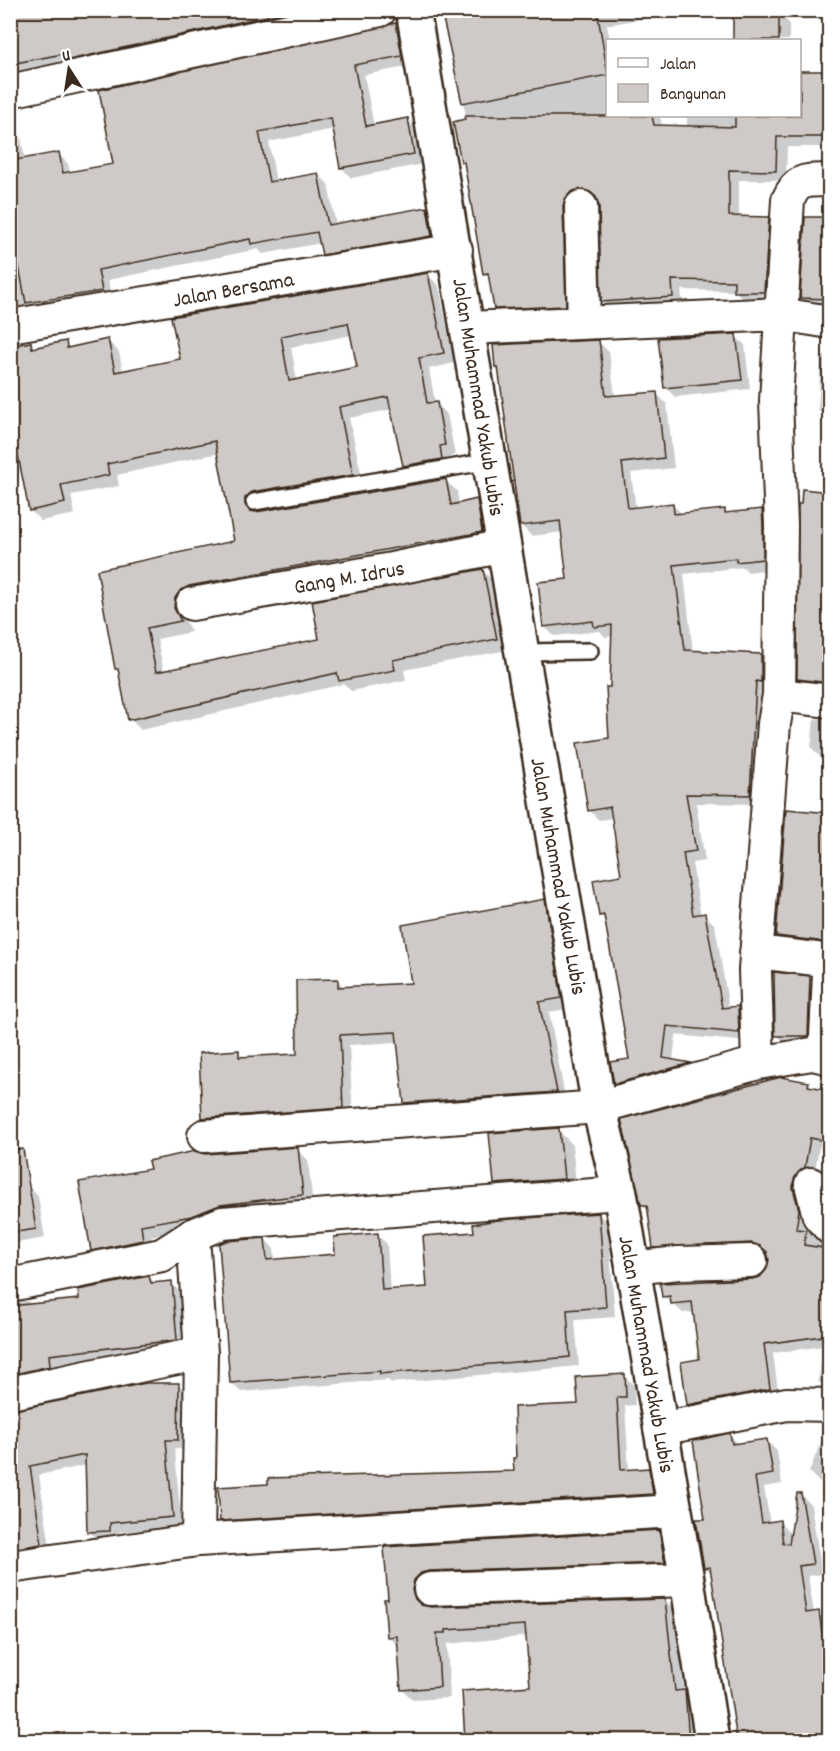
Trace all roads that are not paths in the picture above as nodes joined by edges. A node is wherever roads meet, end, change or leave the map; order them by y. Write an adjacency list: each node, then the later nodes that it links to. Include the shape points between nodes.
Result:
1 (380, 10): 3 (street)
2 (413, 10): 6 (main road, Jalan Muhammad Yakub Lubis)
3 (10, 91)
4 (830, 180): 7 (street, via 802,181 794,186 788,200)
5 (581, 207): 8 (street)
6 (456, 250): 10 (street, Jalan Bersama); 11 (main road, Jalan Muhammad Yakub Lubis)
7 (780, 314): 8 (street); 9 (street); 18 (street, via 776,401 781,525)
8 (584, 322): 11 (street)
9 (830, 322)
10 (10, 326)
11 (469, 328): 12 (main road, Jalan Muhammad Yakub Lubis)
12 (490, 461): 13 (lane); 14 (main road, Jalan Muhammad Yakub Lubis)
13 (254, 502)
14 (504, 546): 15 (street, Gang M. Idrus); 17 (main road, Jalan Muhammad Yakub Lubis)
15 (192, 604)
16 (590, 651): 17 (lane)
17 (522, 652): 23 (main road, Jalan Muhammad Yakub Lubis)
18 (779, 695): 19 (street); 20 (street)
19 (830, 701)
20 (756, 952): 21 (street, via 824,963 829,974); 22 (street)
21 (827, 1057): 22 (street, via 812,1054)
22 (758, 1063): 23 (street)
23 (599, 1107): 24 (street); 26 (main road, Jalan Muhammad Yakub Lubis)
24 (204, 1136)
25 (811, 1184): 27 (street, via 819,1216)
26 (620, 1193): 28 (street, via 222,1223); 30 (main road, Jalan Muhammad Yakub Lubis)
27 (830, 1228)
28 (193, 1235): 31 (street, via 162,1255); 32 (street)
29 (751, 1261): 30 (street)
30 (632, 1268): 35 (main road, Jalan Muhammad Yakub Lubis)
31 (10, 1285)
32 (201, 1353): 33 (street); 37 (street)
33 (10, 1393)
34 (830, 1405): 35 (street, via 787,1404)
35 (660, 1429): 36 (main road, Jalan Muhammad Yakub Lubis)
36 (675, 1510): 37 (street); 39 (main road, Jalan Muhammad Yakub Lubis)
37 (198, 1540): 38 (street)
38 (10, 1567)
39 (687, 1580): 40 (street); 41 (main road, Jalan Muhammad Yakub Lubis)
40 (430, 1589)
41 (712, 1740)

